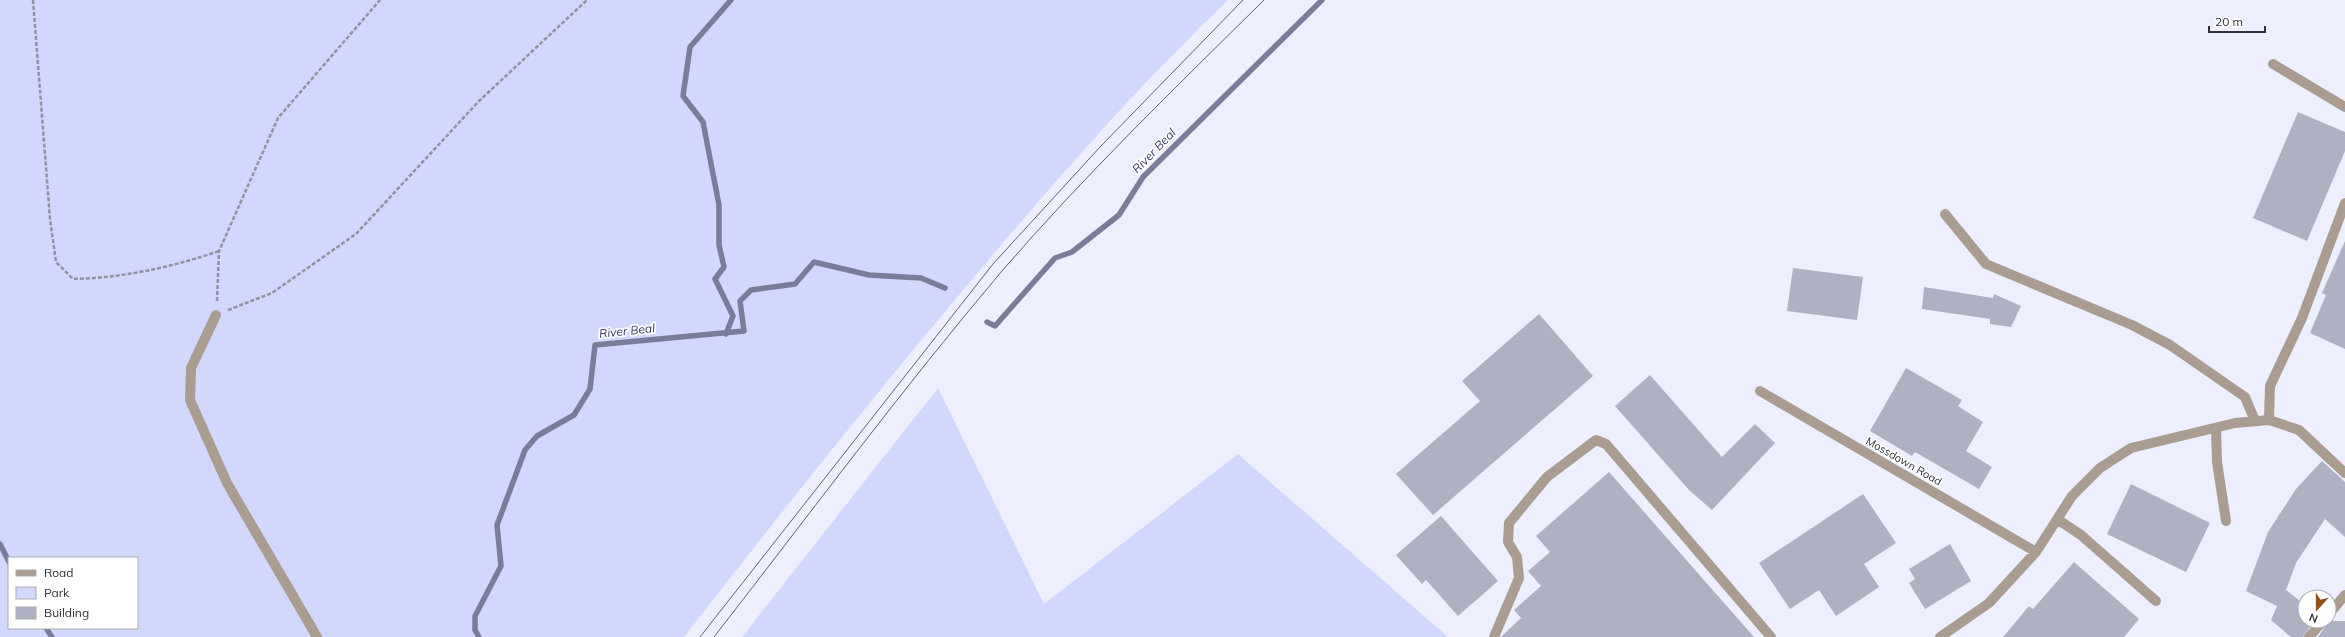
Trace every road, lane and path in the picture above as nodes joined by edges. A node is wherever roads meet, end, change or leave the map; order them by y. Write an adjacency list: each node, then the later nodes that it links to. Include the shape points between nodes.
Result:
1 (33, 0): 8 (path, via 50,219 56,262 73,279 98,279 187,262)
2 (380, 0): 8 (path, via 278,118)
3 (587, 0): 9 (path, via 479,101 356,234 272,293)
4 (2273, 64): 5 (street)
5 (2345, 107)
6 (2345, 203): 11 (street, via 2302,318 2270,386)
7 (1945, 214): 12 (street, via 1986,264 2132,325 2170,345 2245,396)
8 (219, 251): 9 (path)
9 (216, 315): 22 (street, via 191,368 190,400 227,483)
10 (1760, 391): 17 (street, Mossdown Road)
11 (2269, 420): 12 (street); 14 (street, via 2299,430)
12 (2255, 421): 13 (street)
13 (2216, 428): 15 (street, via 2131,448 2100,468 2072,496); 16 (street, via 2217,462)
14 (2345, 473)
15 (2057, 519): 17 (street); 19 (street, via 2081,535)
16 (2226, 521)
17 (2036, 552): 25 (street, via 1989,603)
18 (2345, 595): 20 (street)
19 (2156, 601)
20 (2337, 604)
21 (2316, 629): 26 (street)
22 (317, 637)
23 (1494, 637): 24 (street, via 1520,578 1517,557 1508,542 1508,523 1547,477 1596,440 1606,444)
24 (1771, 637)
25 (1940, 637)
26 (2310, 637)

